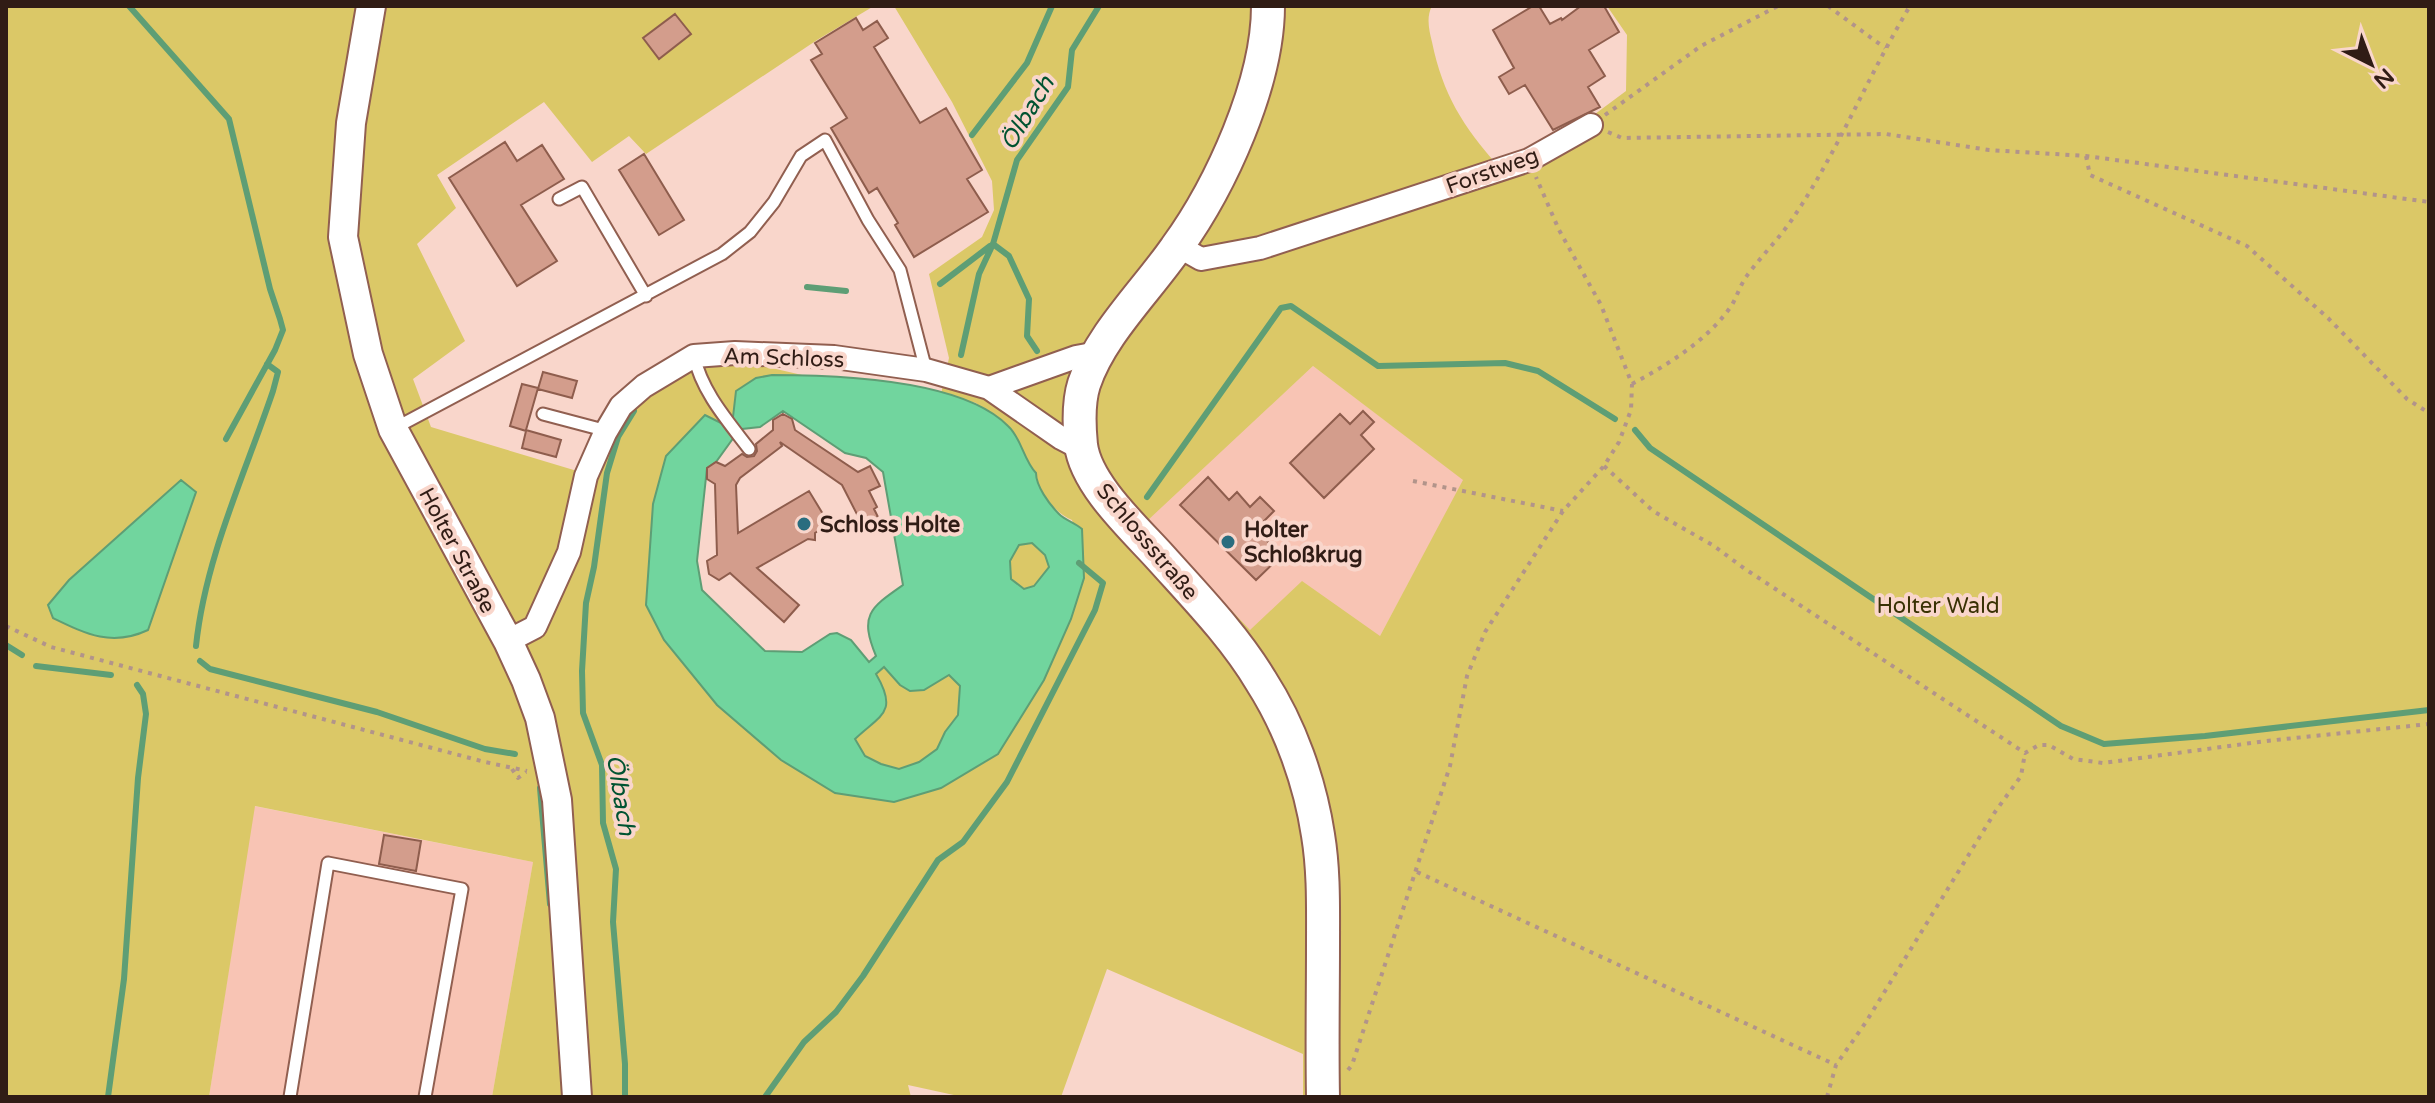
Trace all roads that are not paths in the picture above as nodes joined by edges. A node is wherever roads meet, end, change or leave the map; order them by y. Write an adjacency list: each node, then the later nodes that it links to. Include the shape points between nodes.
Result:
1 (371, 6): 12 (street, Holter Straße, via 351,123 343,237 368,354)
2 (1268, 6): 5 (main road, Schlossstraße, via 1263,57 1251,97 1220,176)
3 (1591, 125): 5 (street, Forstweg, via 1529,160 1260,248 1201,259)
4 (559, 199): 6 (lane, via 582,187)
5 (1178, 246): 7 (main road, Schlossstraße)
6 (646, 296): 9 (lane, via 722,254 750,232 801,156 825,140 900,270); 12 (lane)
7 (1098, 353): 10 (street); 15 (main road, Schlossstraße, via 1083,386)
8 (694, 356): 9 (street, Am Schloss, via 834,357); 13 (street, Am Schloss, via 632,396); 14 (lane, via 698,373)
9 (926, 370): 10 (street, Am Schloss)
10 (989, 388): 15 (street, Am Schloss)
11 (543, 414): 13 (lane)
12 (393, 429): 16 (street, Holter Straße)
13 (605, 433): 16 (street, Am Schloss, via 586,476 569,552 535,627)
14 (749, 449)
15 (1082, 449): 17 (main road, Schlossstraße, via 1092,474 1122,516 1222,627 1261,681 1309,788 1323,882)
16 (508, 641): 20 (street, Holter Straße, via 540,718 553,771)
17 (1323, 1091)
18 (290, 1097): 19 (lane, via 328,863 462,889)
19 (425, 1097)
20 (577, 1097)

